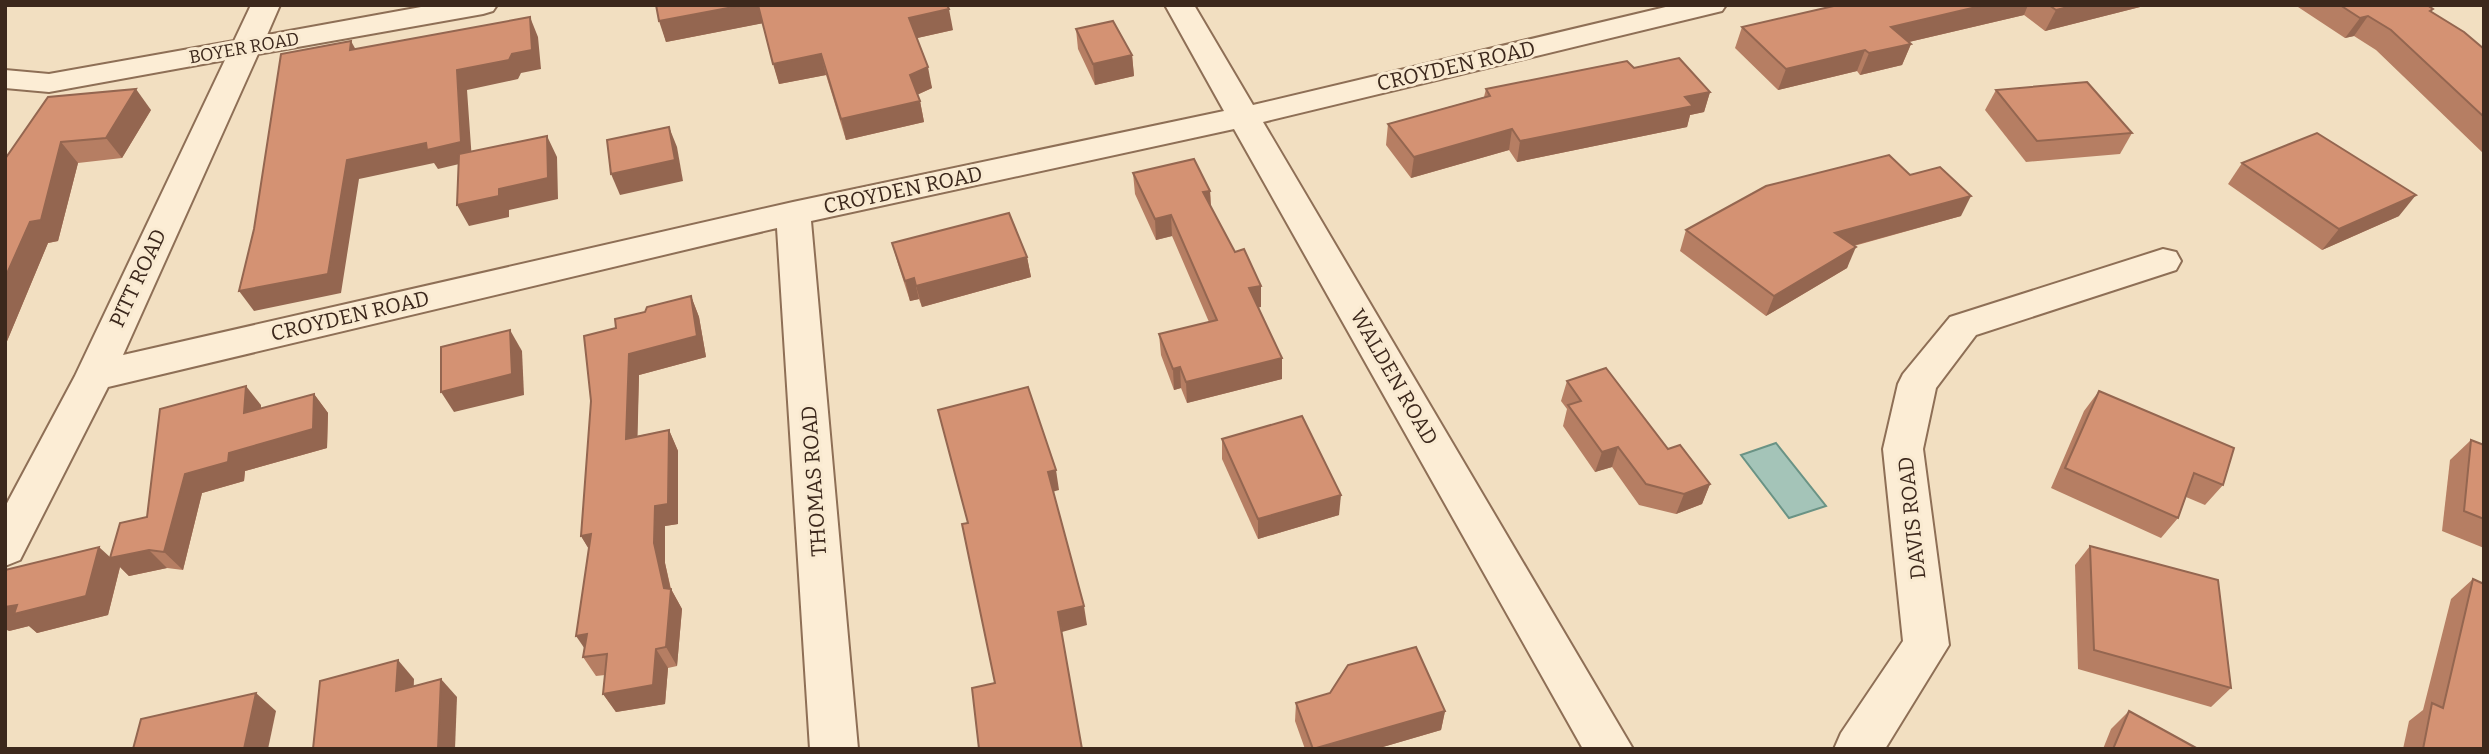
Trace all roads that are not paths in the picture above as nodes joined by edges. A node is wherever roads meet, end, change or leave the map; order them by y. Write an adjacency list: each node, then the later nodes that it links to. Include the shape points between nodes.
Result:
1 (266, 5): 5 (street, PITT ROAD)
2 (483, 5): 5 (street, BOYER ROAD)
3 (1179, 5): 7 (street, WALDEN ROAD)
4 (1712, 5): 7 (street, CROYDEN ROAD)
5 (244, 49): 6 (street, BOYER ROAD, via 49,83); 10 (street, PITT ROAD)
6 (5, 79)
7 (1244, 117): 8 (street, CROYDEN ROAD); 13 (street, WALDEN ROAD)
8 (793, 213): 10 (street, CROYDEN ROAD); 12 (street, THOMAS ROAD)
9 (2163, 261): 14 (street, DAVIS ROAD, via 1963,326 1917,384 1903,449 1926,645)
10 (93, 376): 11 (street, PITT ROAD)
11 (5, 548)
12 (834, 749)
13 (1609, 749)
14 (1858, 749)

